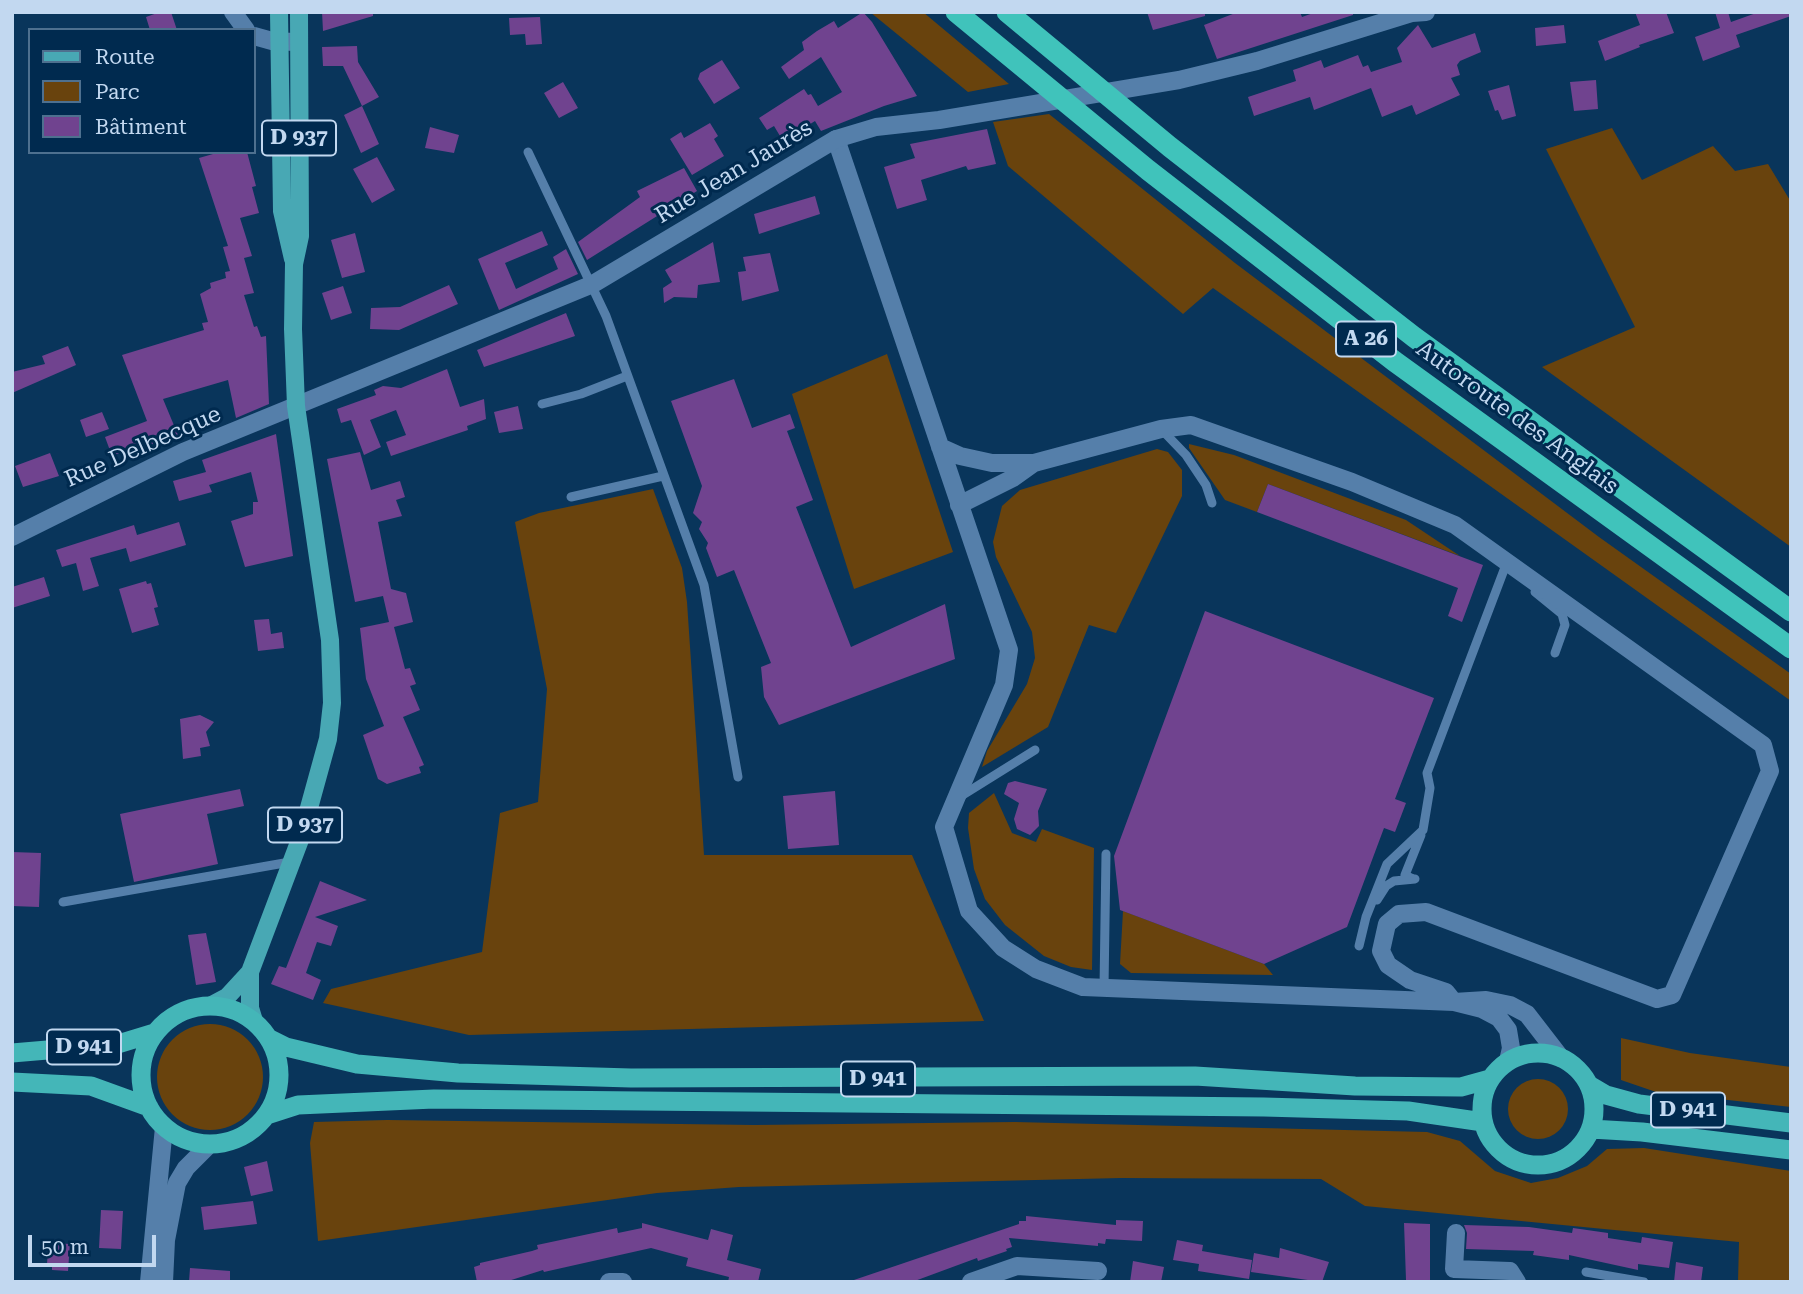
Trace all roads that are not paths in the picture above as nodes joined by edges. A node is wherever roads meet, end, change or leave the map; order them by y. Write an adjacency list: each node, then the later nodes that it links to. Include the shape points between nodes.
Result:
1 (233, 12): 7 (street)
2 (279, 12): 9 (main road, D 937)
3 (299, 12): 10 (main road, D 937)
4 (956, 12): 28 (highway, Autoroute des Anglais / A 26, via 1148,170 1394,361)
5 (1007, 12): 27 (highway, Autoroute des Anglais / A 26, via 1170,147 1414,337)
6 (1426, 12): 11 (street, Rue Jean Jaurès, via 1179,80 876,127)
7 (245, 28)
8 (256, 36): 9 (street)
9 (278, 42): 10 (street); 13 (main road, D 937, via 282,211)
10 (299, 42): 13 (main road, D 937, via 300,236)
11 (836, 139): 14 (street, Rue Jean Jaurès); 19 (street)
12 (528, 152): 14 (lane)
13 (294, 264): 17 (main road, D 937)
14 (593, 284): 15 (lane); 17 (street, Rue Jean Jaurès)
15 (627, 376): 16 (lane); 21 (lane)
16 (542, 404)
17 (296, 406): 25 (street, Rue Delbecque, via 183,452); 35 (main road, D 937, via 330,640 332,703 322,764 302,837)
18 (1161, 429): 20 (street); 23 (lane, via 1186,455); 26 (street, via 1191,425 1352,482 1455,525)
19 (940, 447): 20 (street, via 992,463); 24 (street)
20 (1034, 463): 24 (street)
21 (663, 476): 22 (lane); 31 (lane, via 704,585)
22 (571, 497)
23 (1212, 503)
24 (959, 505): 32 (street, via 1009,650 1004,685)
25 (12, 537)
26 (1506, 561): 29 (lane, via 1562,614 1565,625); 33 (lane, via 1427,773 1430,788); 41 (street, via 1763,745 1770,771 1672,995 1657,999 1426,912 1399,914 1387,924 1382,937 1381,951 1388,965 1410,980 1446,992)
27 (1791, 611)
28 (1791, 648)
29 (1555, 653)
30 (1035, 750): 32 (lane)
31 (738, 777)
32 (954, 801): 40 (street, via 944,827 969,911 1003,948 1036,969 1083,987)
33 (1423, 830): 37 (lane, via 1387,864); 37 (lane, via 1405,876 1415,879 1386,886)
34 (1106, 853): 40 (lane)
35 (290, 862): 36 (lane); 39 (main road, D 937)
36 (63, 902)
37 (1366, 917): 38 (lane)
38 (1359, 946)
39 (250, 972): 42 (main road, D 937, via 227,998); 43 (main road, D 937)
40 (1104, 988): 41 (street)
41 (1454, 1002): 47 (street, via 1486,1000 1518,1009); 48 (street, via 1499,1018 1508,1030)
42 (212, 1005): 43 (highway); 44 (highway, via 186,1010)
43 (254, 1021): 45 (highway)
44 (155, 1033): 46 (highway, D 941, via 118,1044); 52 (highway, via 144,1053 141,1075)
45 (270, 1038): 49 (highway, D 941, via 286,1047 358,1064 472,1074 632,1079 1195,1076 1461,1087); 53 (highway, via 280,1077)
46 (12, 1053)
47 (1561, 1058): 48 (highway, via 1525,1054); 51 (highway)
48 (1508, 1061): 49 (highway)
49 (1490, 1079): 54 (highway, via 1484,1092)
50 (12, 1082): 52 (highway, D 941, via 91,1086)
51 (1589, 1085): 55 (highway, D 941, via 1639,1104); 57 (highway, via 1594,1099)
52 (149, 1107): 56 (highway)
53 (267, 1115): 54 (highway, D 941, via 298,1105 434,1099 1290,1108 1408,1111); 58 (highway, via 244,1136)
54 (1483, 1122): 57 (highway, via 1502,1152 1534,1165 1568,1157)
55 (1791, 1123)
56 (164, 1127): 58 (highway, via 187,1140); 63 (street)
57 (1591, 1129): 59 (highway, D 941)
58 (210, 1144): 64 (street, via 177,1183)
59 (1791, 1150)
60 (1456, 1233): 66 (street, via 1454,1269 1510,1271)
61 (1098, 1272): 65 (street, via 1017,1266)
62 (1586, 1272): 67 (lane)
63 (149, 1282)
64 (164, 1282)
65 (971, 1282)
66 (1517, 1282)
67 (1644, 1282)

